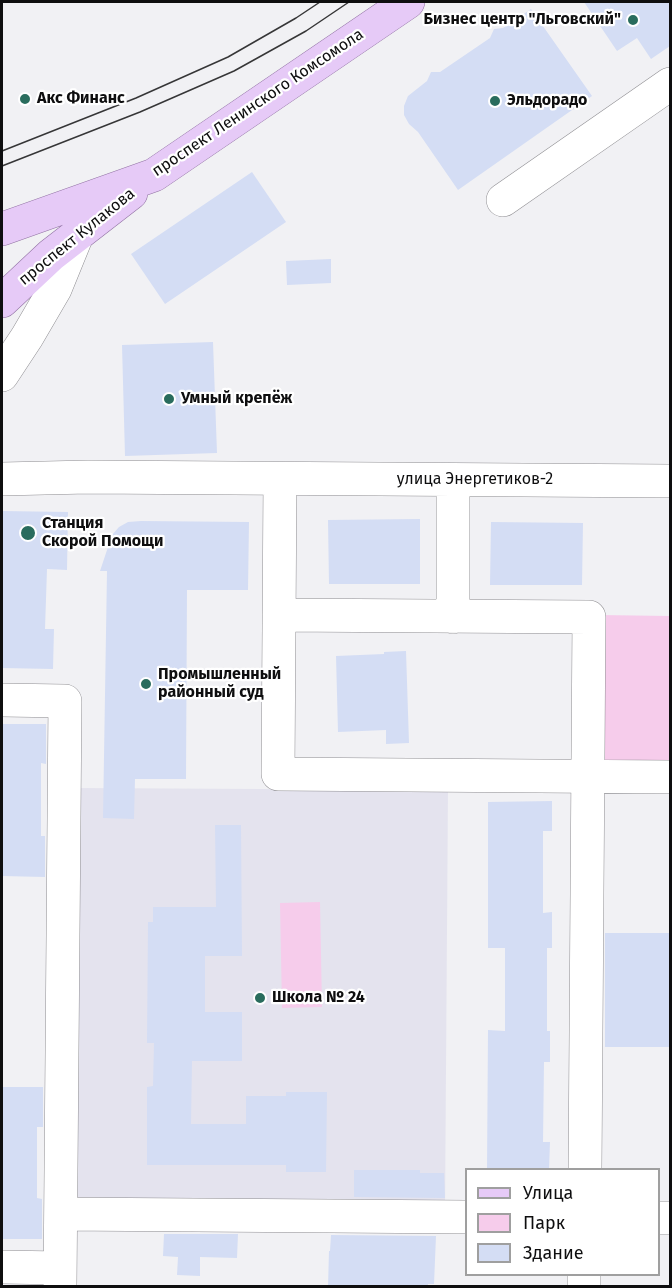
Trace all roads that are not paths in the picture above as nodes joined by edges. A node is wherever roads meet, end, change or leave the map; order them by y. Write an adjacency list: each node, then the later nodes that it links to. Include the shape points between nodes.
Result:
1 (408, 2): 3 (main road, проспект Ленинского Комсомола)
2 (670, 84): 4 (street)
3 (154, 175): 5 (main road, проспект Ленинского Комсомола); 6 (main road, проспект Кулакова)
4 (503, 200)
5 (3, 229)
6 (77, 235): 7 (main road, проспект Кулакова); 8 (street, via 55,289)
7 (2, 301)
8 (2, 375)
9 (2, 478): 10 (street, улица Энергетиков-2)
10 (280, 479): 11 (street, улица Энергетиков-2); 13 (street)
11 (453, 480): 12 (street, улица Энергетиков-2); 14 (street)
12 (670, 482)
13 (279, 615): 14 (street); 16 (street, via 278,774)
14 (453, 616): 16 (street, via 589,617)
15 (2, 700): 19 (street, via 65,701)
16 (587, 776): 17 (street); 18 (street)
17 (670, 777)
18 (585, 1168)
19 (61, 1214): 20 (street); 22 (street)
20 (465, 1217)
21 (2, 1267): 22 (street)
22 (60, 1277)

